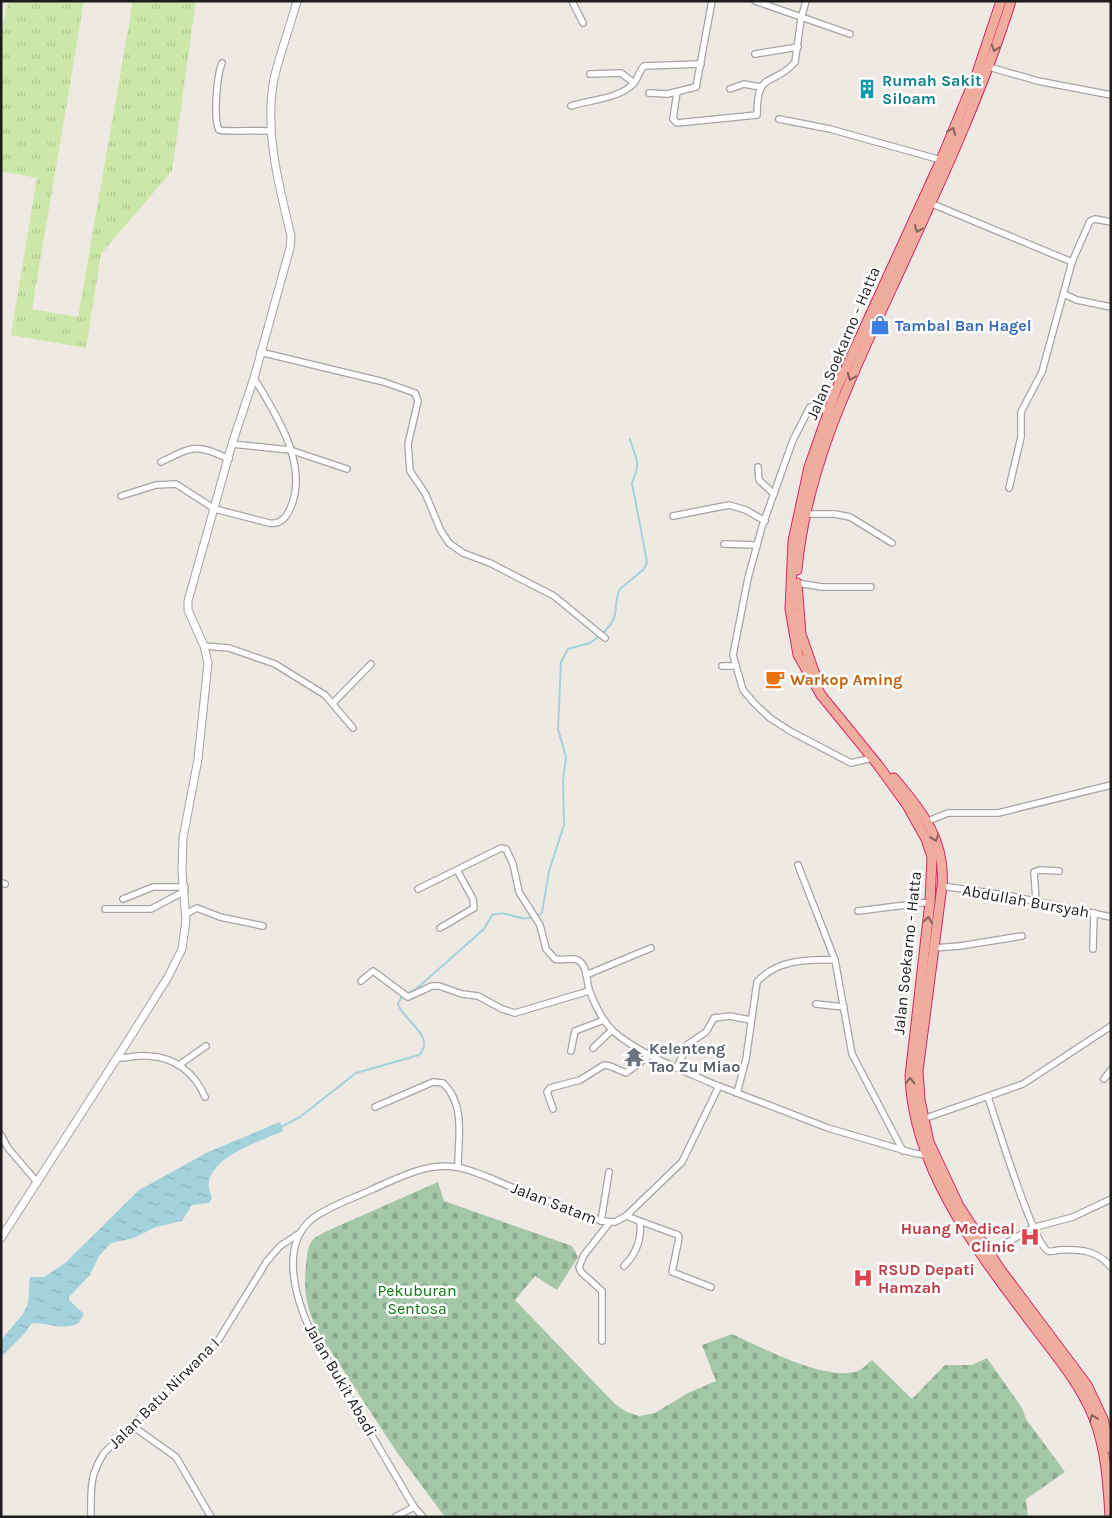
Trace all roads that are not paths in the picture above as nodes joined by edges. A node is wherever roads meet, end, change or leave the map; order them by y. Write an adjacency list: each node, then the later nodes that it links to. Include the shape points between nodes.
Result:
1 (297, 1): 27 (street, via 274,80)
2 (572, 1): 11 (street)
3 (712, 1): 16 (street)
4 (755, 1): 9 (street)
5 (778, 1): 9 (street)
6 (806, 1): 10 (street)
7 (1001, 1): 28 (highway, Jalan Soekarno - Hatta, one-way to 7, via 977,73)
8 (1011, 1): 17 (highway, Jalan Soekarno - Hatta, one-way to 17)
9 (776, 9): 10 (street)
10 (801, 18): 12 (street); 13 (street)
11 (583, 24)
12 (850, 34)
13 (798, 47): 14 (street); 20 (street, via 794,64)
14 (755, 54)
15 (222, 63): 27 (street, via 218,74 219,130)
16 (701, 64): 19 (street, via 644,66); 22 (street, via 696,87)
17 (989, 67): 24 (street, via 1038,81); 29 (highway, Jalan Soekarno - Hatta)
18 (590, 74): 19 (street, via 621,73)
19 (634, 83): 25 (street, via 618,94)
20 (760, 87): 21 (street, via 744,84); 22 (street, via 757,115 679,123 673,120)
21 (730, 89)
22 (677, 92): 23 (street)
23 (648, 93)
24 (1111, 95)
25 (570, 106)
26 (779, 119): 28 (street, via 830,129)
27 (271, 131): 35 (street, via 271,146 291,236)
28 (940, 160): 32 (highway, Jalan Soekarno - Hatta)
29 (930, 204): 31 (street); 32 (highway, Jalan Soekarno - Hatta, one-way to 32)
30 (1111, 222): 31 (street, via 1090,221)
31 (1072, 262): 33 (street)
32 (893, 275): 37 (highway, Jalan Soekarno - Hatta); 48 (highway, Jalan Soekarno - Hatta, one-way to 48, via 835,417)
33 (1064, 294): 34 (street); 44 (street, via 1042,372 1022,412 1021,437)
34 (1111, 307)
35 (260, 352): 36 (street); 56 (street, via 384,382 415,393 418,401 408,444 410,471 425,492 449,543 463,553 554,596)
36 (254, 378): 38 (street); 39 (street, via 276,415)
37 (828, 412): 45 (street, via 815,405 808,409); 63 (highway, Jalan Soekarno - Hatta, via 809,467 793,541 791,626 806,672)
38 (232, 444): 39 (street); 40 (street)
39 (290, 450): 43 (street); 47 (street, via 295,492 283,520 273,524)
40 (229, 459): 41 (street, via 197,447); 47 (street)
41 (161, 462)
42 (758, 467): 45 (street, via 759,480)
43 (347, 469)
44 (1008, 488)
45 (774, 494): 50 (street)
46 (121, 496): 47 (street, via 171,483 182,486)
47 (215, 509): 57 (street, via 188,602 188,610)
48 (807, 514): 51 (street, via 850,517); 54 (highway, Jalan Soekarno - Hatta)
49 (673, 516): 50 (street, via 729,505)
50 (765, 521): 53 (street)
51 (892, 543)
52 (724, 544): 53 (street)
53 (757, 545): 60 (street, via 735,639)
54 (797, 583): 55 (street, via 822,587); 65 (highway, Jalan Soekarno - Hatta, via 801,634 817,680 835,707 884,763)
55 (871, 587)
56 (606, 638)
57 (204, 646): 61 (street, via 229,648 275,664); 70 (street, via 208,663 198,759 182,838)
58 (371, 664): 61 (street)
59 (722, 666): 60 (street)
60 (735, 666): 63 (street, via 746,695 770,718 851,763)
61 (333, 703): 62 (street)
62 (353, 728)
63 (872, 758): 74 (highway, Jalan Soekarno - Hatta, via 907,805 926,839 932,857)
64 (1109, 787): 65 (street, via 998,813 948,813)
65 (928, 821): 69 (highway, Jalan Soekarno - Hatta, one-way to 69, via 940,853)
66 (798, 865): 86 (street)
67 (458, 870): 71 (street); 81 (street, via 473,899 474,908); 87 (street, via 505,848 512,861 519,892 540,925 542,939 551,956 559,960 579,961)
68 (1059, 871): 73 (street, via 1034,872)
69 (942, 886): 73 (street, Abdullah Bursyah); 84 (highway, Jalan Soekarno - Hatta)
70 (185, 889): 72 (street, via 154,888); 75 (street, via 151,909); 78 (street)
71 (418, 889)
72 (123, 899)
73 (1036, 900): 77 (street, Abdullah Bursyah)
74 (930, 902): 76 (street); 115 (highway, Jalan Soekarno - Hatta, one-way to 74, via 913,1110 910,1069)
75 (105, 909)
76 (858, 911)
77 (1094, 913): 79 (street, Abdullah Bursyah); 85 (street)
78 (186, 914): 80 (street, via 197,908 220,918); 100 (street, via 182,949)
79 (1111, 917)
80 (264, 926)
81 (440, 928)
82 (1022, 936): 84 (street)
83 (651, 948): 87 (street)
84 (933, 948): 111 (highway, Jalan Soekarno - Hatta, via 918,1071)
85 (1093, 949)
86 (834, 960): 91 (street); 93 (street, via 788,963 772,970 756,983)
87 (586, 975): 89 (street)
88 (361, 981): 89 (street, via 373,971 407,996 440,986 478,996 516,1013)
89 (590, 991): 92 (street)
90 (816, 1004): 91 (street)
91 (844, 1007): 114 (street, via 852,1054)
92 (604, 1020): 95 (street); 98 (street, via 575,1031)
93 (750, 1020): 102 (street, via 730,1016 714,1018 706,1032 688,1044); 106 (street, via 746,1059)
94 (1111, 1026): 108 (street, via 1023,1084)
95 (612, 1030): 97 (street); 99 (street)
96 (206, 1046): 101 (street)
97 (593, 1048)
98 (571, 1051)
99 (651, 1054): 102 (street); 110 (street, via 626,1074 604,1066 580,1080 550,1088 546,1092)
100 (117, 1058): 101 (street, via 153,1056); 118 (street)
101 (179, 1065): 107 (street, via 196,1079)
102 (678, 1067): 105 (street)
103 (1111, 1070): 104 (street)
104 (1104, 1079)
105 (718, 1086): 106 (street); 120 (street, Jalan Satam, via 682,1162)
106 (737, 1093): 114 (street, via 834,1130)
107 (205, 1097)
108 (988, 1097): 111 (street); 124 (street)
109 (374, 1107): 116 (street, via 433,1082 443,1083 459,1109)
110 (553, 1109)
111 (923, 1119): 127 (highway, Jalan Soekarno - Hatta, via 928,1142)
112 (1, 1135): 113 (street)
113 (4, 1148): 118 (street)
114 (903, 1150): 115 (street)
115 (926, 1155): 127 (highway, Jalan Soekarno - Hatta, via 953,1207)
116 (458, 1167): 121 (street, Jalan Satam); 125 (street, Jalan Satam, via 433,1166 400,1177 320,1215)
117 (610, 1172): 121 (street)
118 (37, 1182): 126 (street)
119 (1111, 1199): 124 (street, via 1073,1217)
120 (626, 1216): 122 (street, Jalan Satam); 123 (street)
121 (601, 1221): 122 (street, Jalan Satam)
122 (610, 1222): 131 (street, via 579,1266 581,1272 602,1291)
123 (640, 1222): 128 (street, via 637,1246); 130 (street, via 678,1235 672,1272)
124 (1032, 1228): 127 (street); 129 (street, via 1047,1250 1089,1251)
125 (300, 1233): 132 (street, Jalan Batu Nirwana I, via 280,1246 267,1261 216,1344); 135 (street, Jalan Bukit Abadi, via 294,1275 301,1309)
126 (1, 1238)
127 (987, 1255): 133 (highway, Jalan Soekarno - Hatta, via 1087,1385); 136 (highway, Jalan Soekarno - Hatta, one-way to 127, via 1102,1444 1082,1394)
128 (624, 1266)
129 (1111, 1267)
130 (711, 1287)
131 (602, 1341)
132 (131, 1425): 137 (street, Jalan Batu Nirwana I, via 95,1467 90,1480); 138 (street, via 176,1456)
133 (1108, 1428): 134 (highway, Jalan Soekarno - Hatta)
134 (1111, 1448)
135 (414, 1507): 139 (street); 140 (street, Jalan Bukit Abadi)
136 (1110, 1512)
137 (91, 1517)
138 (211, 1517)
139 (395, 1517)
140 (423, 1517)

